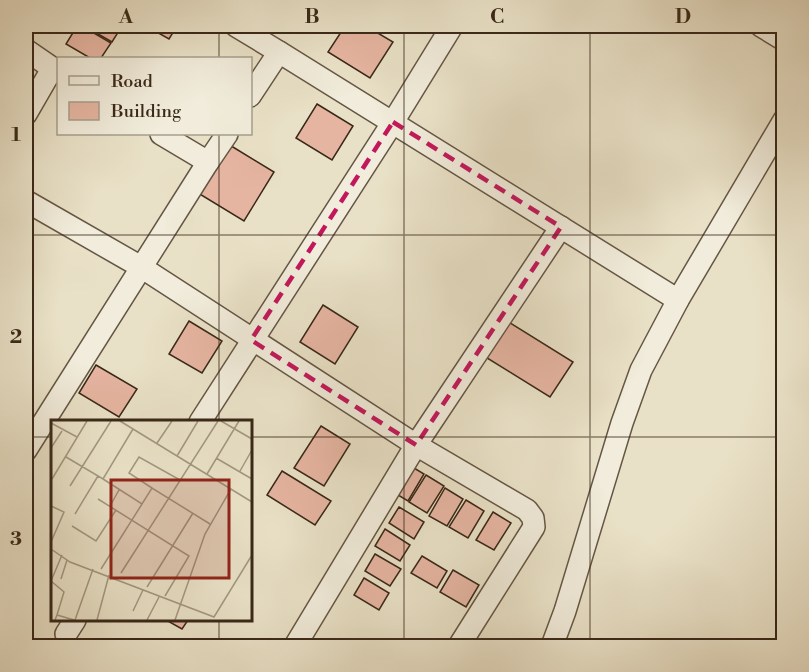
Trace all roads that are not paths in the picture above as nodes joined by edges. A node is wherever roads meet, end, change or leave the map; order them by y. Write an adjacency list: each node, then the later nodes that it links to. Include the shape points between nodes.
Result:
1 (236, 26): 6 (street)
2 (452, 26): 11 (street)
3 (760, 26): 4 (street)
4 (783, 40)
5 (26, 50): 7 (street)
6 (279, 52): 8 (street); 11 (street)
7 (56, 70): 9 (street)
8 (252, 93)
9 (26, 114)
10 (783, 120): 18 (street)
11 (393, 122): 16 (street); 19 (street)
12 (163, 135): 14 (street)
13 (226, 135): 14 (street)
14 (208, 162): 17 (street)
15 (28, 209): 17 (street)
16 (561, 227): 18 (street); 21 (street)
17 (141, 267): 19 (street); 22 (street)
18 (678, 300): 25 (street, via 641,370)
19 (251, 340): 20 (street); 21 (street)
20 (201, 420)
21 (416, 445): 23 (street); 24 (street, via 527,510 533,518 534,527)
22 (26, 450)
23 (295, 646)
24 (459, 646)
25 (552, 646)

